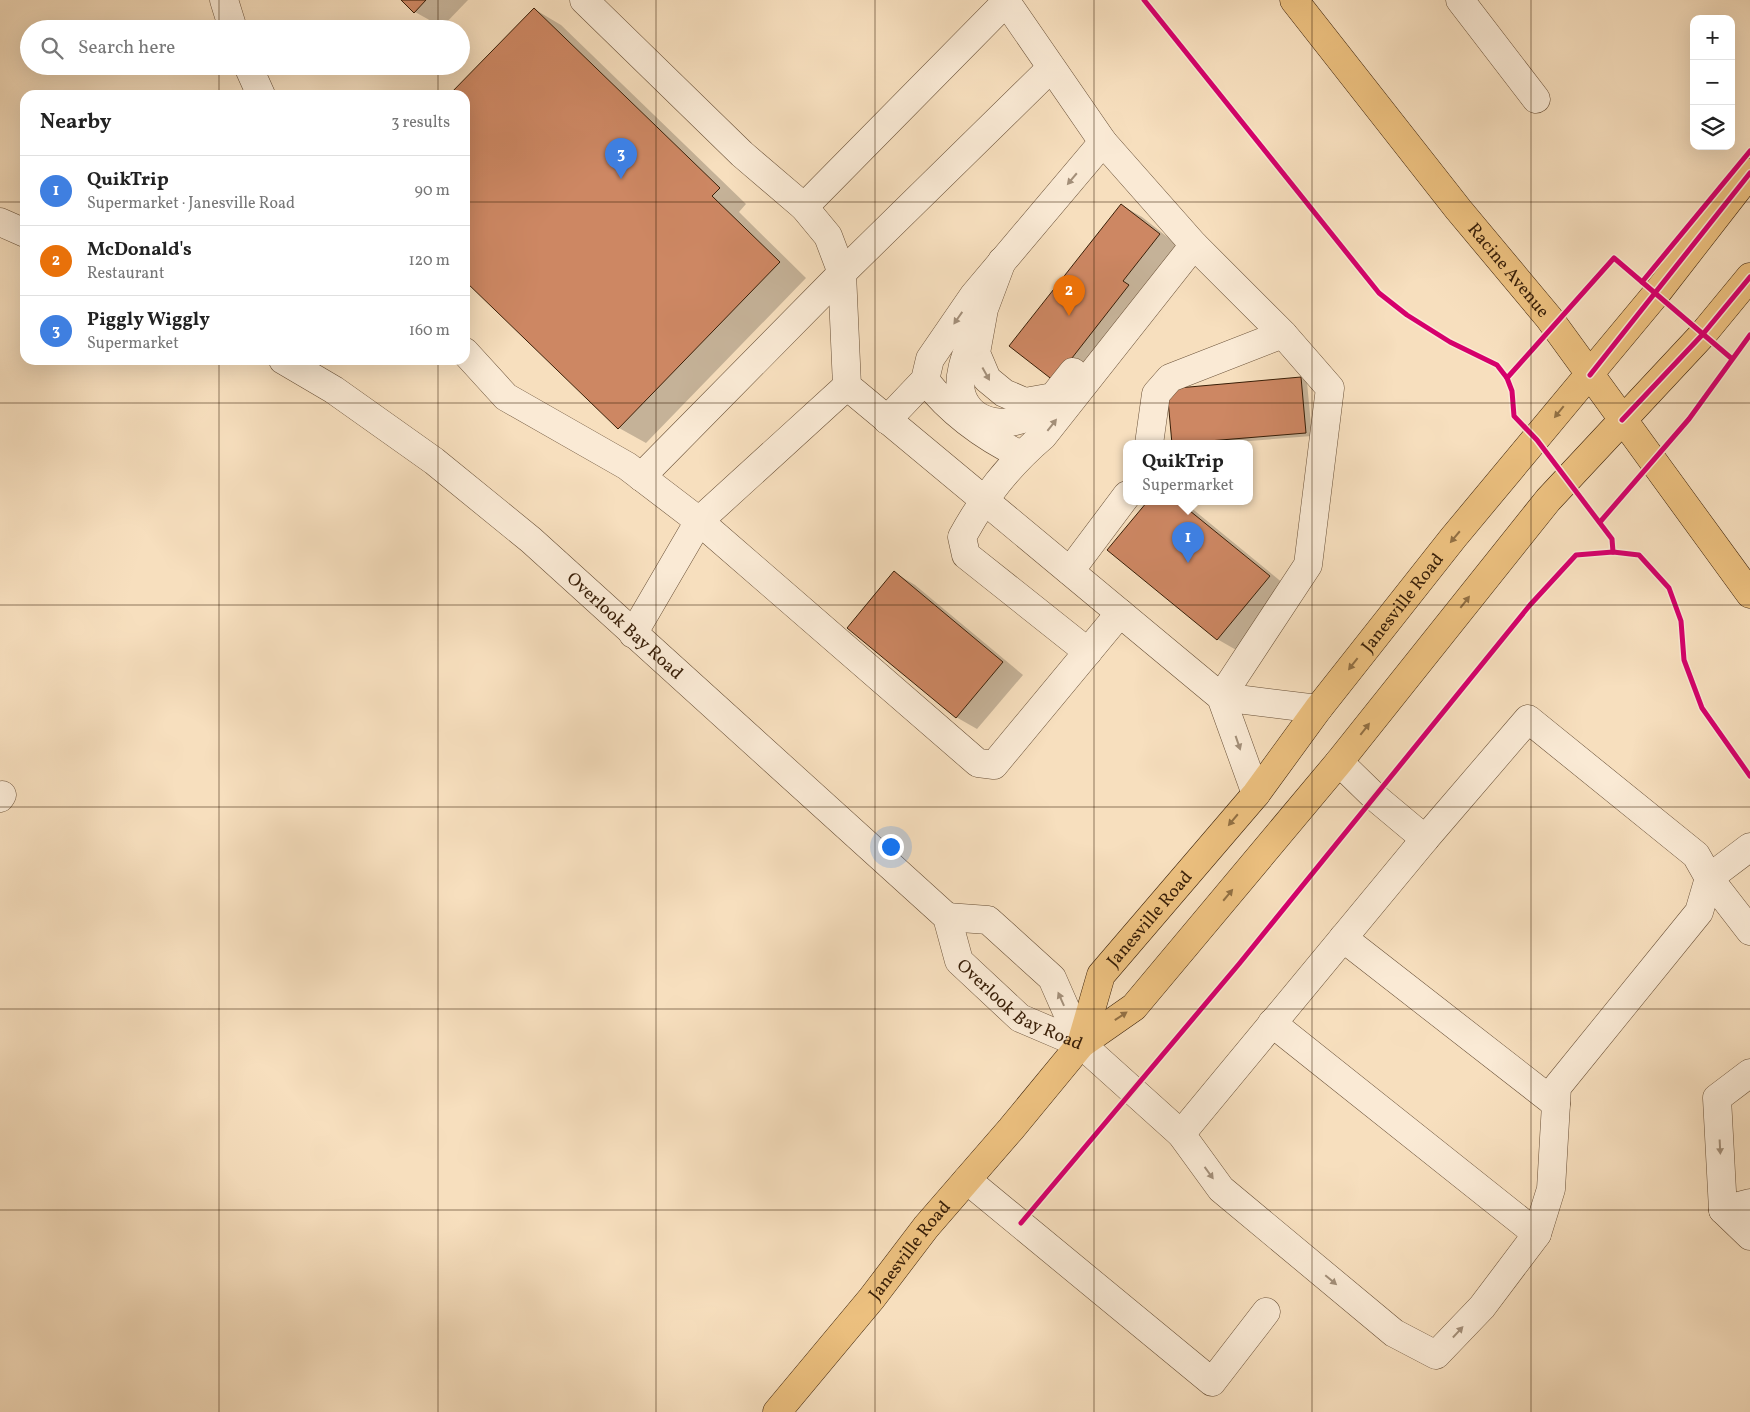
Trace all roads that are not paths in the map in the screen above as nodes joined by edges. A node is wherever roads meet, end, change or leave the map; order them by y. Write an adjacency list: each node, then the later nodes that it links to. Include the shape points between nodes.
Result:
1 (224, 0): 6 (street)
2 (584, 0): 13 (street, via 742,154)
3 (1007, 0): 7 (street); 13 (street)
4 (1294, 0): 24 (main road, Racine Avenue, via 1458,209 1549,318)
5 (1460, 0): 10 (street)
6 (230, 20)
7 (1051, 68): 11 (street); 19 (street)
8 (252, 75): 9 (street)
9 (259, 90)
10 (1536, 99)
11 (1103, 142): 16 (street); 17 (street, one-way to 17)
12 (1750, 173): 24 (main road, Janesville Road)
13 (804, 207): 19 (street, via 828,236)
14 (0, 222): 15 (street)
15 (20, 230)
16 (1194, 245): 18 (street); 21 (street)
17 (1002, 261): 18 (street, one-way to 18, via 963,361 962,395 972,412 991,423 1013,422 1033,414 1053,397 1133,295); 25 (street, one-way to 25, via 930,359)
18 (1174, 270): 30 (street, one-way to 18, via 1043,436)
19 (842, 273): 26 (street); 31 (street)
20 (1750, 277): 28 (main road, Janesville Road, via 1703,334)
21 (1283, 334): 29 (street, via 1170,378 1156,394); 40 (street, via 1330,388 1308,565)
22 (470, 357): 31 (street, via 506,396 627,466)
23 (292, 365): 38 (street, Overlook Bay Road, via 334,390 434,461 532,540)
24 (1590, 375): 28 (main road, Racine Avenue); 41 (main road, Janesville Road, one-way to 41, via 1453,538)
25 (925, 380): 27 (street); 30 (street, via 942,402 997,443)
26 (847, 386): 27 (street); 34 (street)
27 (887, 420): 32 (street)
28 (1622, 420): 36 (main road, Racine Avenue); 42 (main road, Janesville Road, one-way to 28, via 1548,500)
29 (1150, 440)
30 (1020, 455): 32 (street)
31 (640, 477): 34 (street)
32 (984, 499): 35 (street); 39 (street, via 962,537 966,554)
33 (1123, 500): 35 (street)
34 (699, 521): 38 (street); 39 (street, via 978,763 994,765)
35 (1070, 571): 37 (street)
36 (1750, 594)
37 (1120, 613): 39 (street); 40 (street)
38 (633, 634): 47 (street, Overlook Bay Road)
39 (1088, 652)
40 (1222, 697): 41 (street); 43 (street, one-way to 43)
41 (1318, 708): 43 (main road, Janesville Road)
42 (1339, 762): 44 (street); 51 (main road, Janesville Road, one-way to 42, via 1134,1007)
43 (1256, 794): 51 (main road, Janesville Road, one-way to 51, via 1101,975)
44 (1425, 839): 46 (street, via 1528,719 1696,855); 49 (street)
45 (1750, 847): 46 (street)
46 (1709, 878): 48 (street); 53 (street, via 1699,912 1557,1087)
47 (947, 916): 51 (street, Overlook Bay Road, via 960,961 966,968 1020,1018); 51 (street, Overlook Bay Road, one-way to 47, via 1052,978 988,920)
48 (1750, 931)
49 (1342, 938): 50 (street); 53 (street)
50 (1272, 1022): 54 (street); 58 (street)
51 (1080, 1044): 54 (street); 55 (main road, Janesville Road)
52 (1750, 1073): 57 (street, one-way to 57, via 1717,1098)
53 (1556, 1104): 58 (street, via 1550,1189)
54 (1181, 1134): 58 (street, one-way to 58, via 1221,1189 1394,1333 1436,1356 1482,1307)
55 (967, 1180): 60 (street, via 1212,1382); 61 (main road, Janesville Road)
56 (1750, 1203): 57 (street)
57 (1723, 1210): 59 (street)
58 (1537, 1234)
59 (1750, 1236)
60 (1266, 1312)
61 (777, 1412)

